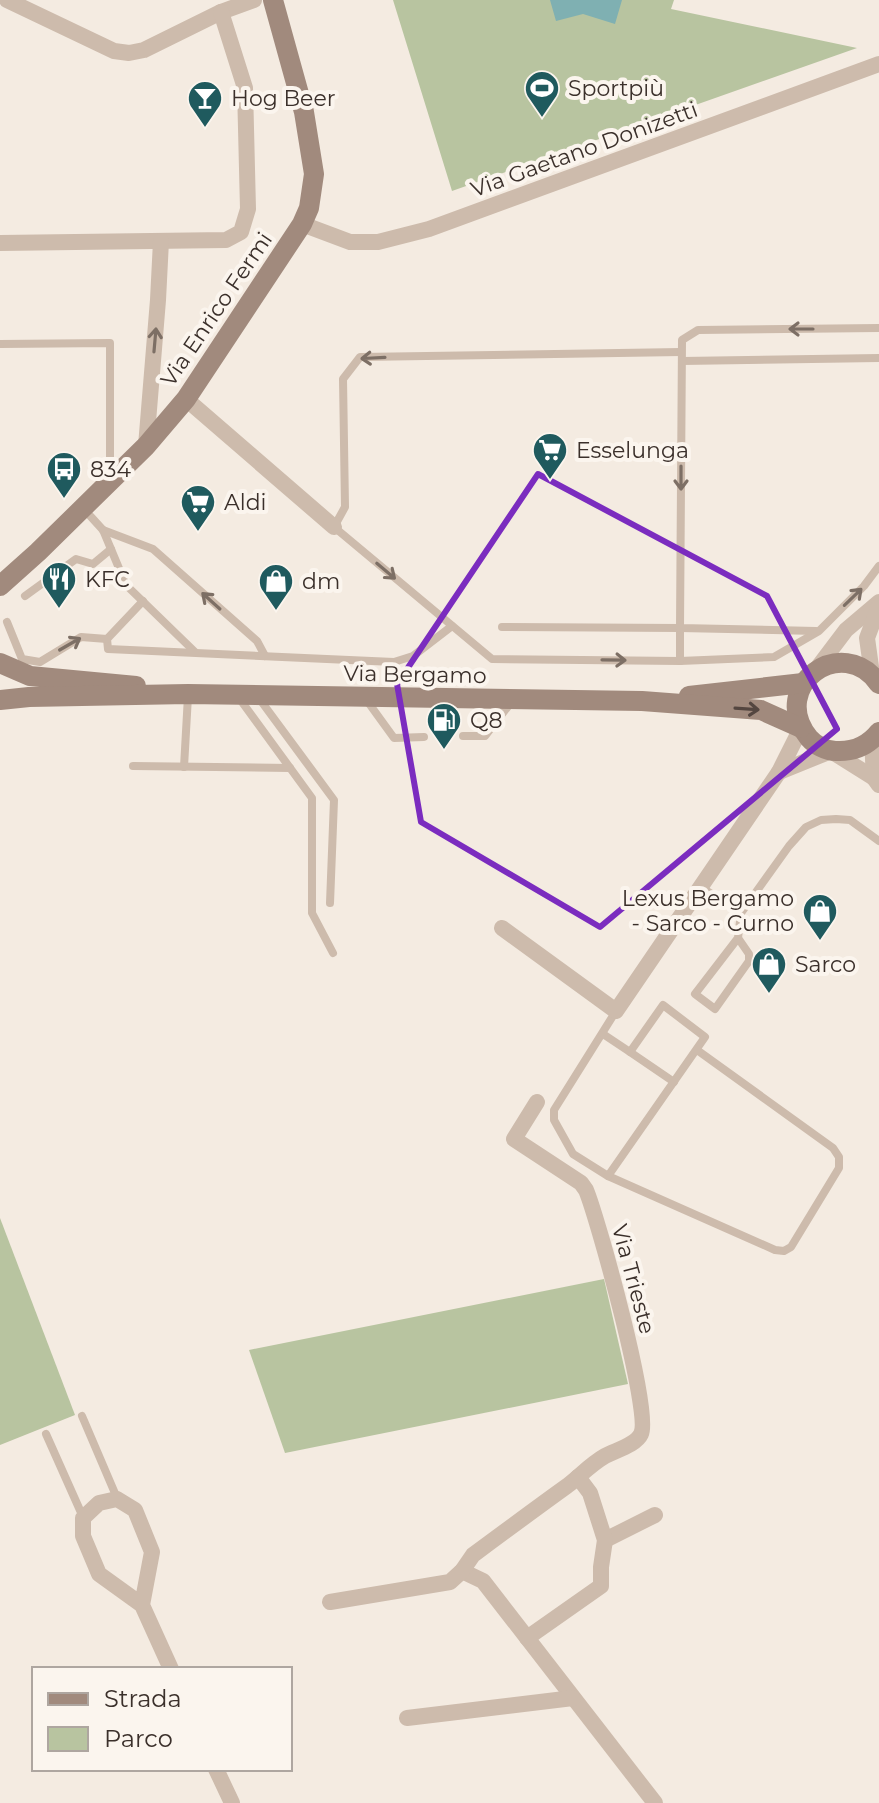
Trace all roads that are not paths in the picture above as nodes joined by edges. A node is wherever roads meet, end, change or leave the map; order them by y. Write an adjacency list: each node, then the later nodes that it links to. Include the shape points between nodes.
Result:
1 (7, 0): 4 (street, via 114,51 129,53)
2 (254, 0): 4 (street)
3 (273, 0): 6 (main road, Via Enrico Fermi, via 304,112 314,174)
4 (221, 12): 7 (street, Via Enrico Fermi, via 245,88 248,209 241,232 226,240)
5 (879, 64): 6 (street, Via Gaetano Donizetti, via 429,229 378,242 350,242)
6 (302, 224): 13 (main road, Via Enrico Fermi)
7 (161, 241): 8 (street, Via Enrico Fermi); 14 (street, one-way to 7)
8 (0, 243)
9 (879, 328): 11 (lane, one-way to 11, via 698,330 682,340)
10 (0, 344): 15 (lane, via 110,343)
11 (681, 356): 12 (lane); 17 (lane, one-way to 17, via 360,357 343,379 345,507); 28 (lane, one-way to 28)
12 (879, 358)
13 (186, 399): 14 (main road, Via Enrico Fermi); 17 (street)
14 (146, 446): 15 (main road, Via Enrico Fermi)
15 (109, 482): 16 (main road, Via Enrico Fermi)
16 (83, 508): 18 (lane); 21 (main road, Via Enrico Fermi)
17 (334, 527): 26 (lane, one-way to 26)
18 (103, 530): 19 (lane); 32 (lane, one-way to 18, via 257,641 153,549)
19 (111, 549): 22 (lane, via 93,564 76,559); 23 (lane, via 126,585)
20 (879, 566): 29 (lane, one-way to 20)
21 (2, 587)
22 (25, 596)
23 (143, 601): 30 (lane); 31 (lane)
24 (879, 604): 35 (street, via 846,630); 36 (street, via 867,638)
25 (7, 622): 30 (lane, one-way to 30, via 22,659 40,662 81,637)
26 (452, 626): 32 (lane, via 413,656 394,662); 33 (lane, one-way to 33, via 492,659)
27 (502, 627): 28 (lane)
28 (680, 628): 29 (lane); 33 (lane)
29 (819, 631): 33 (lane, via 774,657)
30 (107, 639): 31 (lane, via 108,649)
31 (196, 653): 32 (lane)
32 (265, 656)
33 (680, 661)
34 (0, 663): 37 (main road, Via Bergamo, via 30,676)
35 (809, 677): 36 (main road, Via Bergamo, via 834,663 855,664); 42 (main road, Via Bergamo); 43 (main road, via 797,697)
36 (876, 679)
37 (188, 694): 38 (main road, Via Bergamo); 41 (main road, Via Bergamo); 49 (lane)
38 (246, 695): 39 (main road, Via Bergamo); 50 (lane); 55 (lane, via 334,800)
39 (365, 697): 40 (main road, Via Bergamo); 45 (lane, via 394,738)
40 (514, 699): 42 (main road, Via Bergamo); 44 (lane, via 485,736)
41 (0, 700)
42 (642, 701): 43 (main road, Via Bergamo, one-way to 43, via 761,710)
43 (801, 728): 47 (main road, Via Bergamo, via 813,743); 51 (street)
44 (463, 736)
45 (424, 737)
46 (877, 737): 47 (main road, via 853,751); 52 (street)
47 (831, 751): 51 (street); 52 (street)
48 (133, 766): 49 (lane)
49 (184, 767): 50 (lane)
50 (290, 768): 59 (lane, via 312,798 312,913)
51 (779, 772): 54 (street)
52 (876, 781)
53 (879, 841): 56 (lane, via 850,820 821,820 806,827)
54 (701, 887): 56 (lane); 60 (street)
55 (330, 903)
56 (741, 913): 58 (lane)
57 (502, 928): 60 (street)
58 (738, 938): 58 (lane, via 695,994 715,1009 749,961)
59 (333, 953)
60 (616, 1011): 61 (lane)
61 (603, 1034): 63 (lane); 66 (lane, via 554,1110 554,1120 573,1154)
62 (697, 1050): 63 (lane, via 705,1037 663,1005); 64 (lane); 66 (lane, via 839,1157 839,1168 791,1247 775,1250)
63 (630, 1052): 64 (lane)
64 (674, 1082): 66 (lane)
65 (537, 1102): 69 (street, Via Trieste, via 514,1139 586,1190 611,1272 643,1420 641,1435)
66 (608, 1176)
67 (82, 1416): 70 (lane)
68 (46, 1434): 72 (lane)
69 (578, 1477): 73 (street, via 590,1493); 74 (street, Via Trieste, via 473,1555)
70 (117, 1499): 72 (street, via 99,1503); 76 (street, via 135,1510 152,1552)
71 (655, 1515): 73 (street)
72 (83, 1518): 76 (street, via 83,1536 99,1574)
73 (605, 1540): 77 (street, via 601,1586)
74 (462, 1571): 75 (street, Via Trieste, via 450,1582); 77 (street, via 483,1581)
75 (330, 1602)
76 (142, 1605): 78 (street)
77 (527, 1638): 79 (street)
78 (170, 1667)
79 (573, 1698): 80 (street); 83 (street)
80 (407, 1718)
81 (217, 1771): 82 (street)
82 (232, 1803)
83 (655, 1803)

